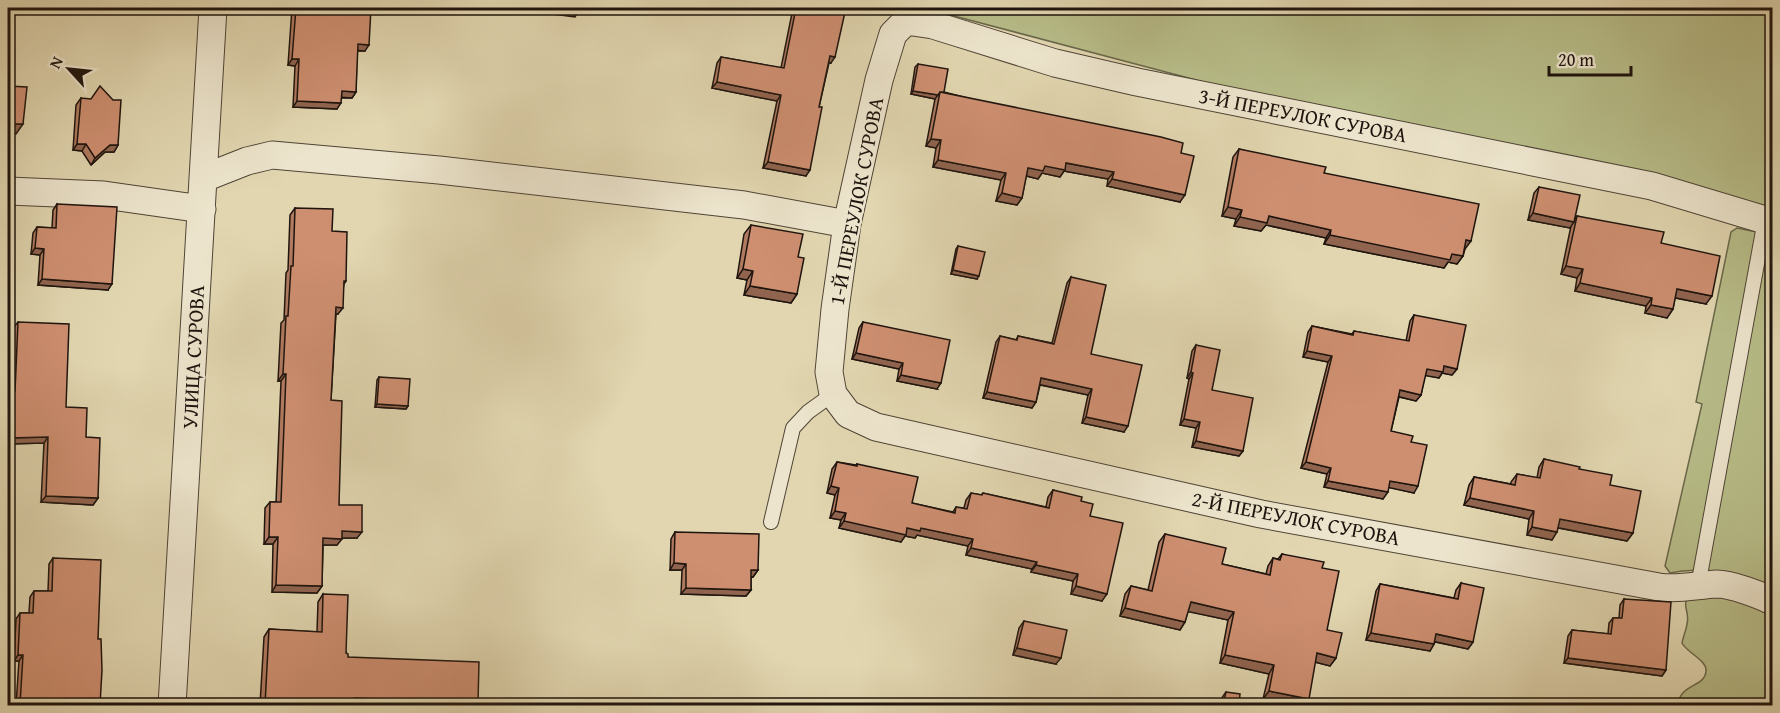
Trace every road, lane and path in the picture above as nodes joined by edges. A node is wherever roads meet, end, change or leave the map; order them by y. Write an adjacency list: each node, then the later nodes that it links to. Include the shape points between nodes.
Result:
1 (213, 8): 3 (street, УЛИЦА СУРОВА)
2 (879, 80): 6 (street, 3-Й ПЕРЕУЛОК СУРОВА, via 893,34 906,21 933,25 1055,63 1652,186); 7 (street, 1-Й ПЕРЕУЛОК СУРОВА)
3 (204, 178): 5 (street, УЛИЦА СУРОВА); 7 (street, via 272,155 744,205)
4 (8, 191): 5 (street, via 104,195)
5 (202, 209): 12 (street, УЛИЦА СУРОВА)
6 (1769, 221): 10 (lane)
7 (847, 224): 8 (street, 1-Й ПЕРЕУЛОК СУРОВА, via 829,372)
8 (833, 394): 9 (lane, via 793,428); 10 (street, 2-Й ПЕРЕУЛОК СУРОВА, via 848,414 876,427 1261,514 1671,589)
9 (771, 522)
10 (1698, 586): 11 (street, 2-Й ПЕРЕУЛОК СУРОВА, via 1720,584)
11 (1773, 601)
12 (172, 705)

